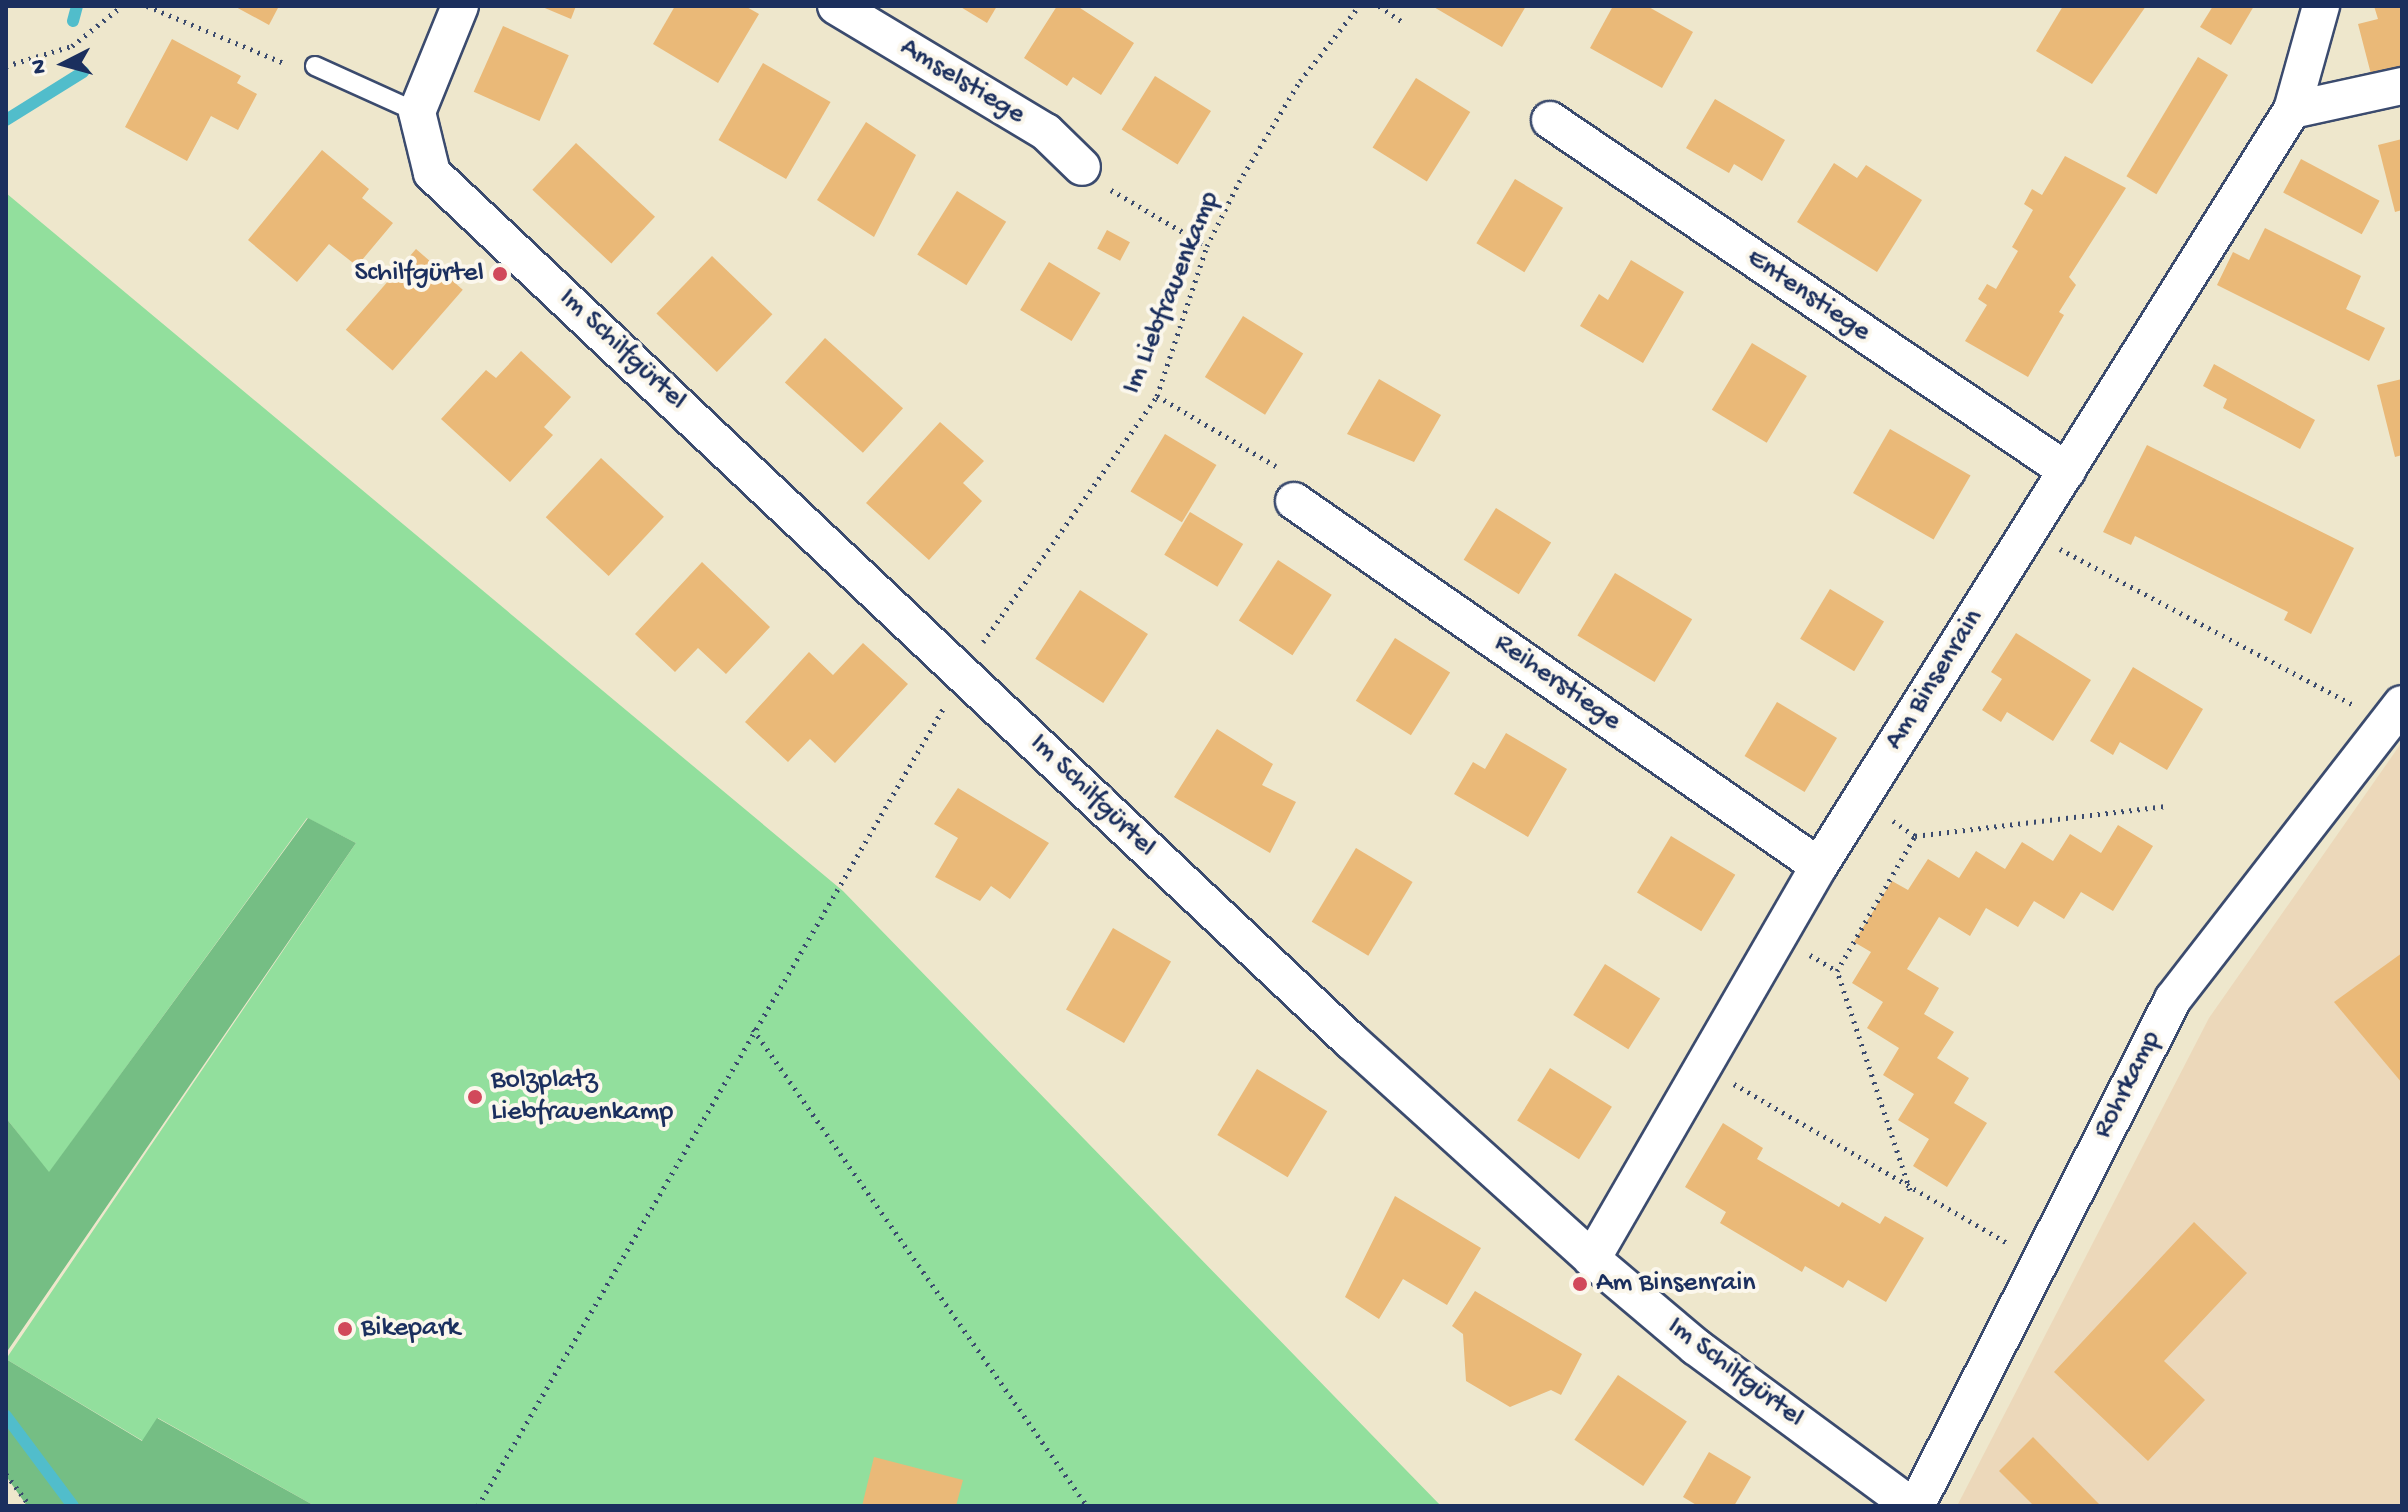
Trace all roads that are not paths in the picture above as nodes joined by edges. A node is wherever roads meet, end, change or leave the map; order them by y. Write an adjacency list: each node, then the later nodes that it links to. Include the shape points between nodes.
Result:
1 (460, 6): 7 (street)
2 (836, 6): 9 (street, Amselstiege, via 1046,132)
3 (2321, 6): 6 (street, Am Binsenrain)
4 (315, 66): 7 (lane)
5 (2402, 86): 6 (street)
6 (2292, 110): 10 (street, Am Binsenrain)
7 (417, 112): 14 (street, Im Schilfgürtel, via 432,173)
8 (1550, 120): 10 (street, Entenstiege)
9 (1082, 167)
10 (2067, 471): 13 (street, Am Binsenrain)
11 (1290, 486): 13 (street, Reiherstiege)
12 (2393, 713): 15 (street, Rohrkamp, via 2173,999)
13 (1819, 866): 14 (street, Am Binsenrain)
14 (1592, 1259): 15 (street, Im Schilfgürtel, via 1696,1347)
15 (1914, 1506)

